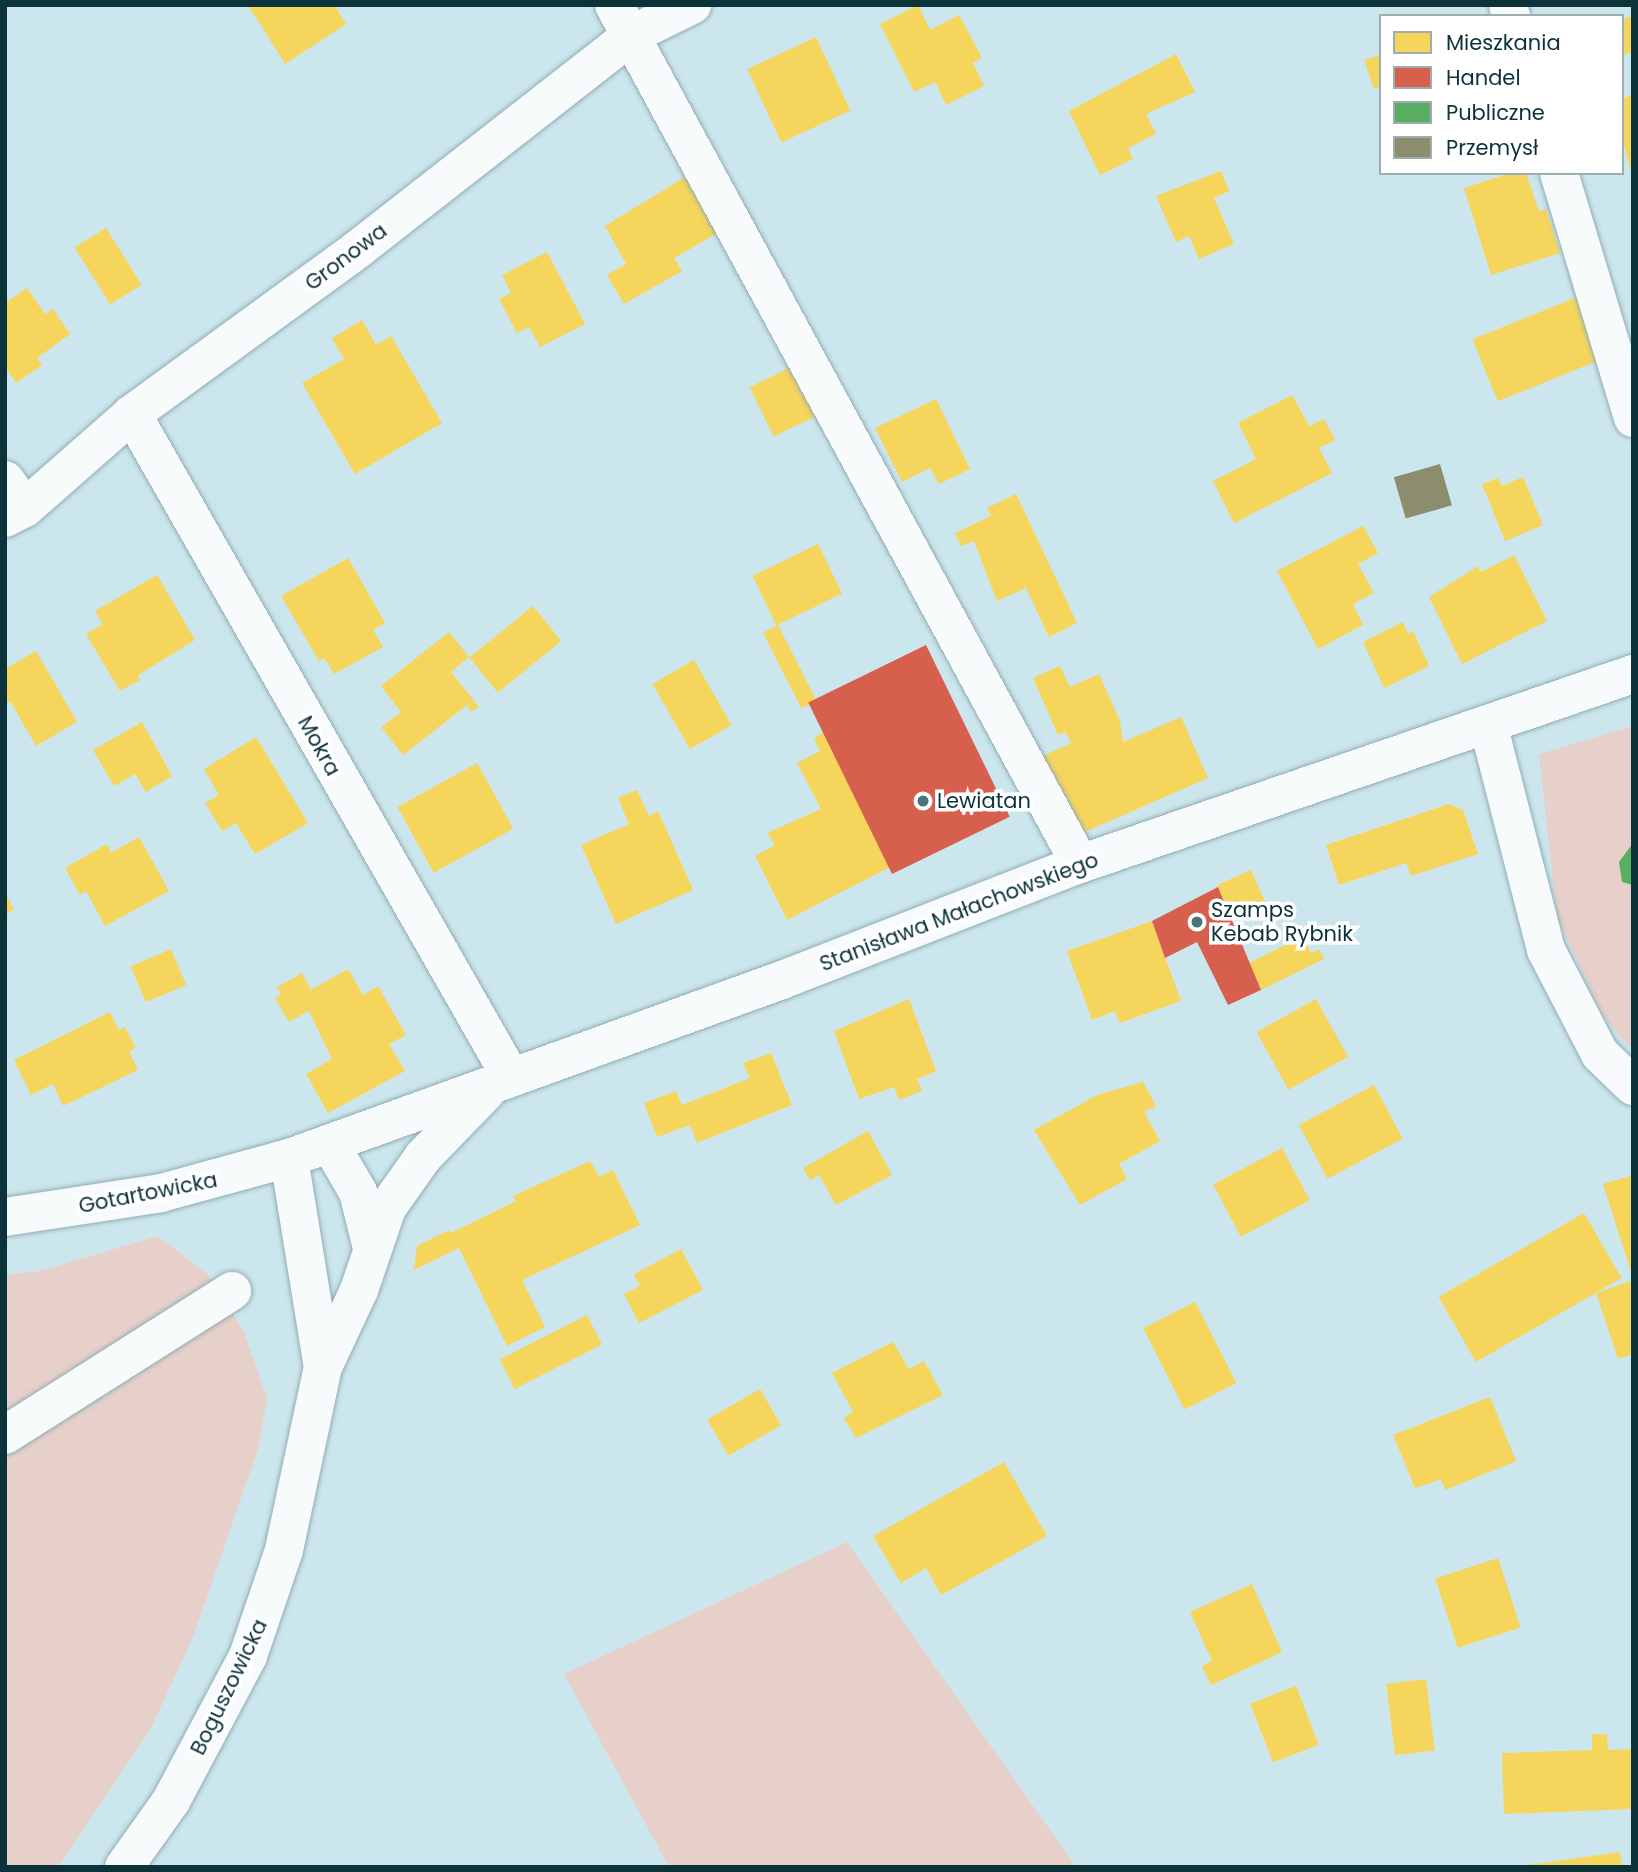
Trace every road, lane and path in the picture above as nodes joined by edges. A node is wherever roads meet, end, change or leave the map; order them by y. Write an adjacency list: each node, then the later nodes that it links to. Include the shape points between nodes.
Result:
1 (692, 5): 2 (street, Gronowa)
2 (624, 20): 4 (street, Gronowa, via 358,249); 9 (street)
3 (1560, 175): 5 (street)
4 (132, 414): 6 (street, Gronowa); 10 (street, Mokra)
5 (1633, 418)
6 (12, 502)
7 (1633, 674): 8 (street, Stanisława Małachowskiego)
8 (1488, 724): 9 (street, Stanisława Małachowskiego); 11 (street, via 1546,950 1600,1054)
9 (1080, 864): 10 (street, Stanisława Małachowskiego)
10 (503, 1080): 12 (street, Stanisława Małachowskiego); 15 (street, Boguszowicka, via 404,1181)
11 (1633, 1086)
12 (330, 1144): 13 (street, Stanisława Małachowskiego); 15 (street, Boguszowicka, via 358,1192)
13 (289, 1158): 14 (street, Gotartowicka, via 161,1193); 17 (street, Boguszowicka)
14 (5, 1217)
15 (371, 1244): 17 (street, Boguszowicka, via 359,1290)
16 (232, 1291): 18 (street)
17 (323, 1367): 19 (street, Boguszowicka, via 284,1550 253,1645 171,1801)
18 (5, 1435)
19 (124, 1867)

